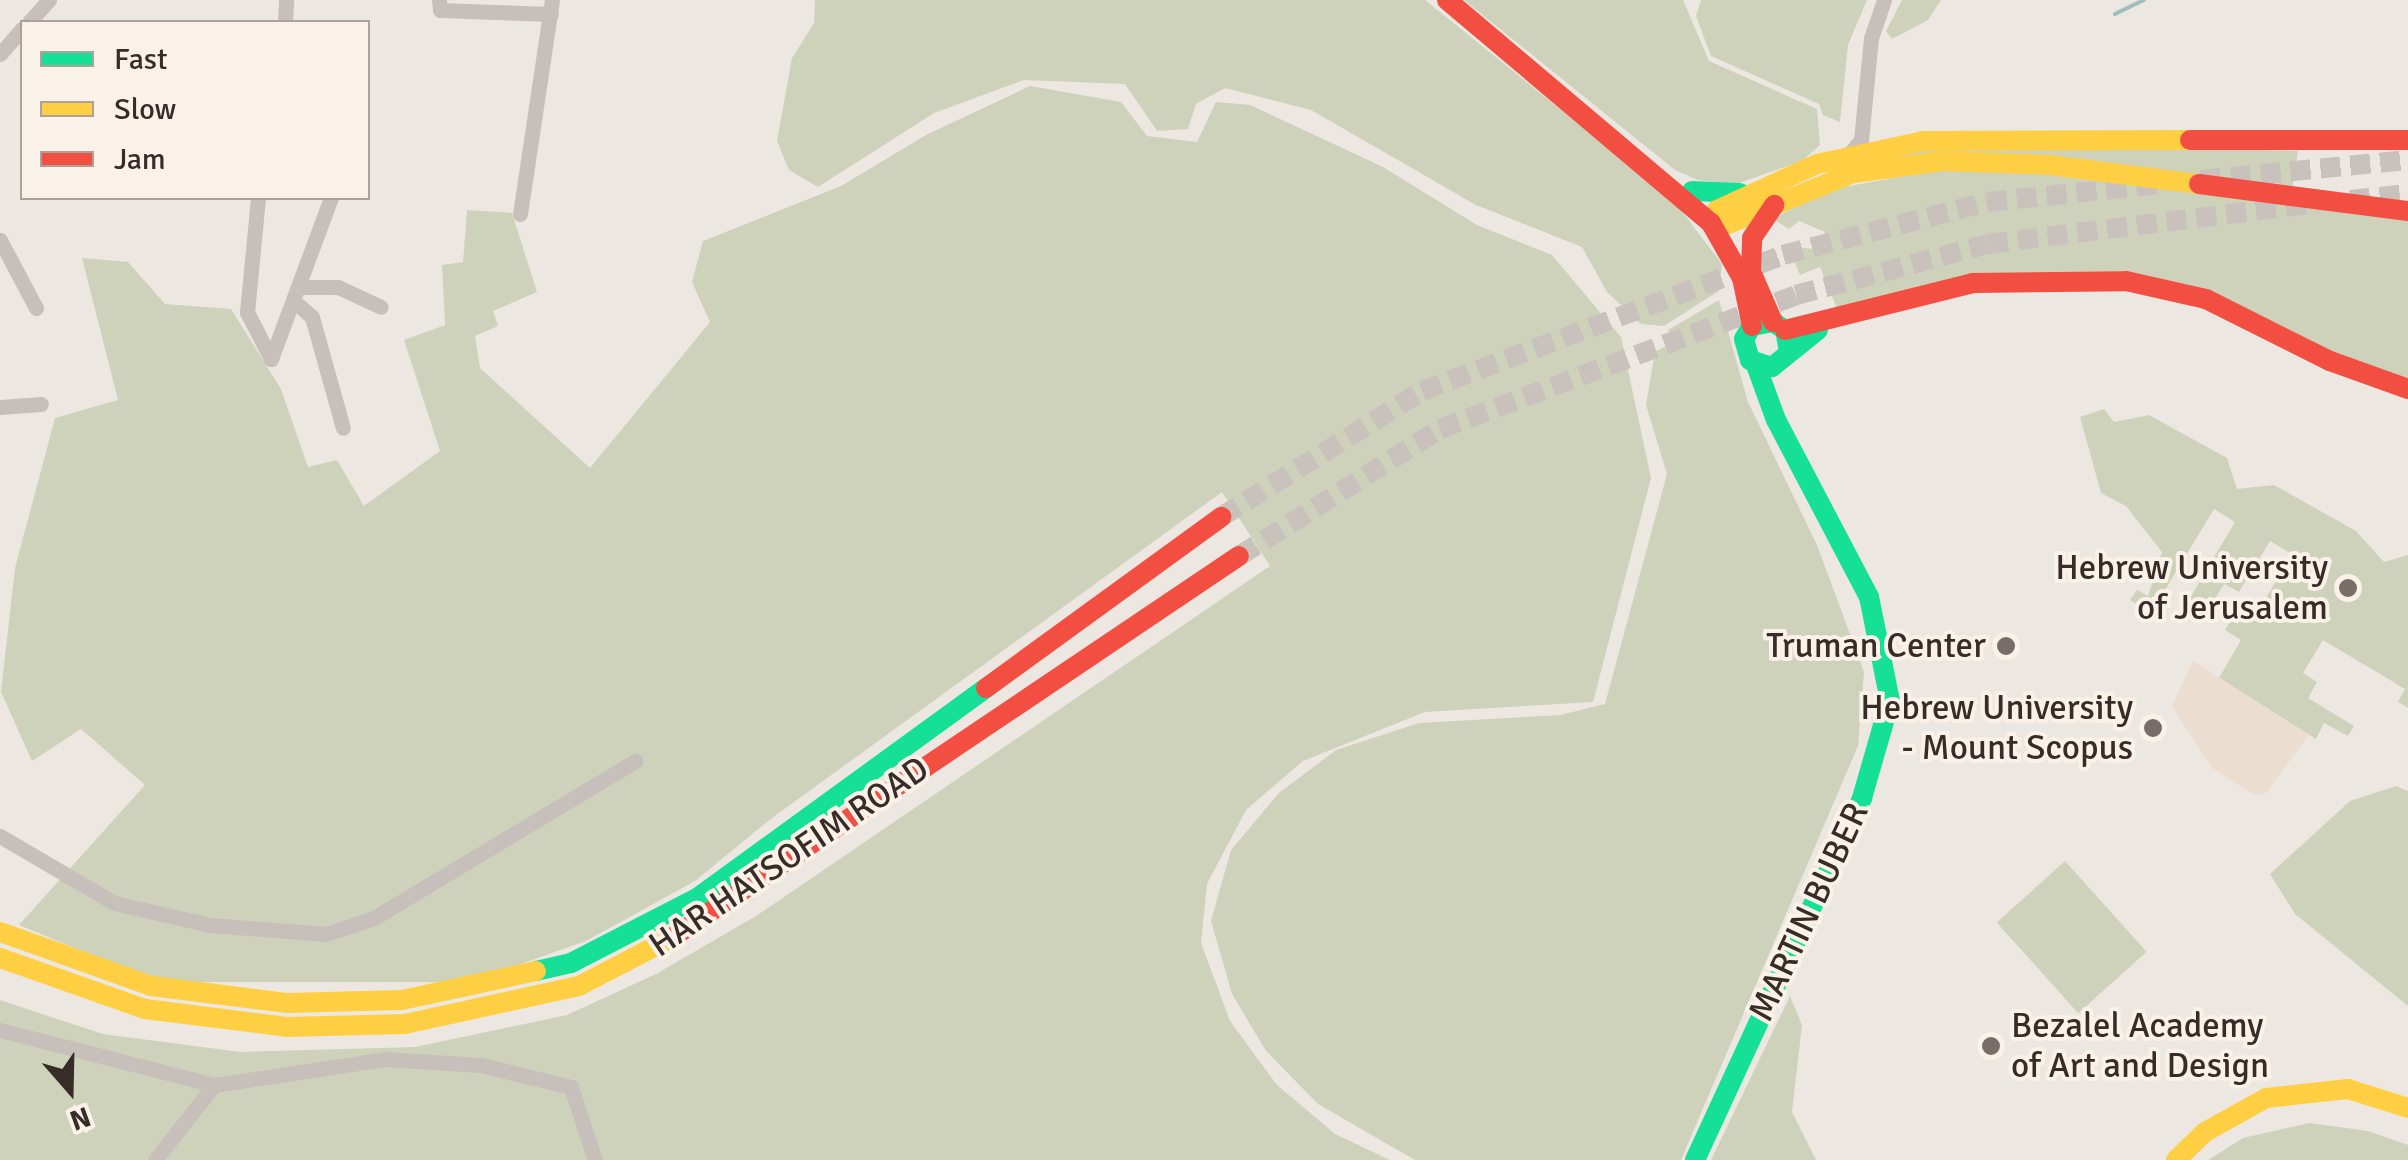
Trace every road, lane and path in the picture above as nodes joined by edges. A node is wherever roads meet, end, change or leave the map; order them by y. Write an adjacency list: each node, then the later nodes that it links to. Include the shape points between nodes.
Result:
1 (49, 0): 6 (street)
2 (438, 0): 5 (street, via 440,10)
3 (1447, 0): 13 (main road, MARTIN BUBER)
4 (1884, 0): 9 (street)
5 (551, 7): 20 (street)
6 (30, 20)
7 (20, 31): 8 (street)
8 (0, 54)
9 (1863, 108): 11 (street, via 1875,136); 12 (street, via 1860,140)
10 (2408, 140): 11 (main road)
11 (1909, 143): 12 (main road)
12 (1850, 154): 15 (main road)
13 (1642, 159): 14 (main road, MARTIN BUBER); 21 (main road, MARTIN BUBER)
14 (1692, 191): 15 (main road); 21 (main road, MARTIN BUBER)
15 (1752, 192): 21 (main road)
16 (1782, 198): 19 (main road, via 1894,166 2008,162); 21 (main road); 23 (main road, via 1755,231)
17 (258, 200): 25 (street, via 248,312 270,359)
18 (331, 200): 24 (street)
19 (2408, 211)
20 (520, 214)
21 (1719, 219): 23 (main road, MARTIN BUBER); 28 (main road, MARTIN BUBER)
22 (0, 240): 27 (street)
23 (1751, 271): 28 (main road, MARTIN BUBER)
24 (302, 287): 25 (street); 26 (street, via 338,287)
25 (296, 304): 33 (street, via 312,317)
26 (381, 307)
27 (36, 308)
28 (1776, 339): 29 (main road); 29 (main road, MARTIN BUBER, via 1744,346); 30 (main road, via 1882,305 2006,279 2126,281 2214,302 2330,362); 34 (main road, MARTIN BUBER, via 1776,399)
29 (1756, 365): 34 (main road, MARTIN BUBER)
30 (2408, 389)
31 (41, 404): 32 (street)
32 (0, 407)
33 (343, 428)
34 (1787, 438): 46 (main road, MARTIN BUBER, via 1869,597 1890,701 1862,798)
35 (1220, 518): 39 (main road, HAR HATSOFIM ROAD, via 697,898 570,963 418,998 288,1004 151,986)
36 (1239, 556): 40 (main road, HAR HATSOFIM ROAD, via 955,743 710,918 578,986 405,1024 287,1028 146,1009)
37 (635, 761): 38 (street, via 374,918 326,934 210,926 114,903)
38 (0, 836)
39 (0, 932)
40 (0, 958)
41 (0, 1030): 42 (street)
42 (214, 1085): 44 (street); 45 (street, via 386,1059 481,1065 571,1087)
43 (2408, 1108): 47 (main road, via 2348,1089 2266,1098 2206,1132)
44 (155, 1160)
45 (595, 1160)
46 (1695, 1160)
47 (2176, 1160)

